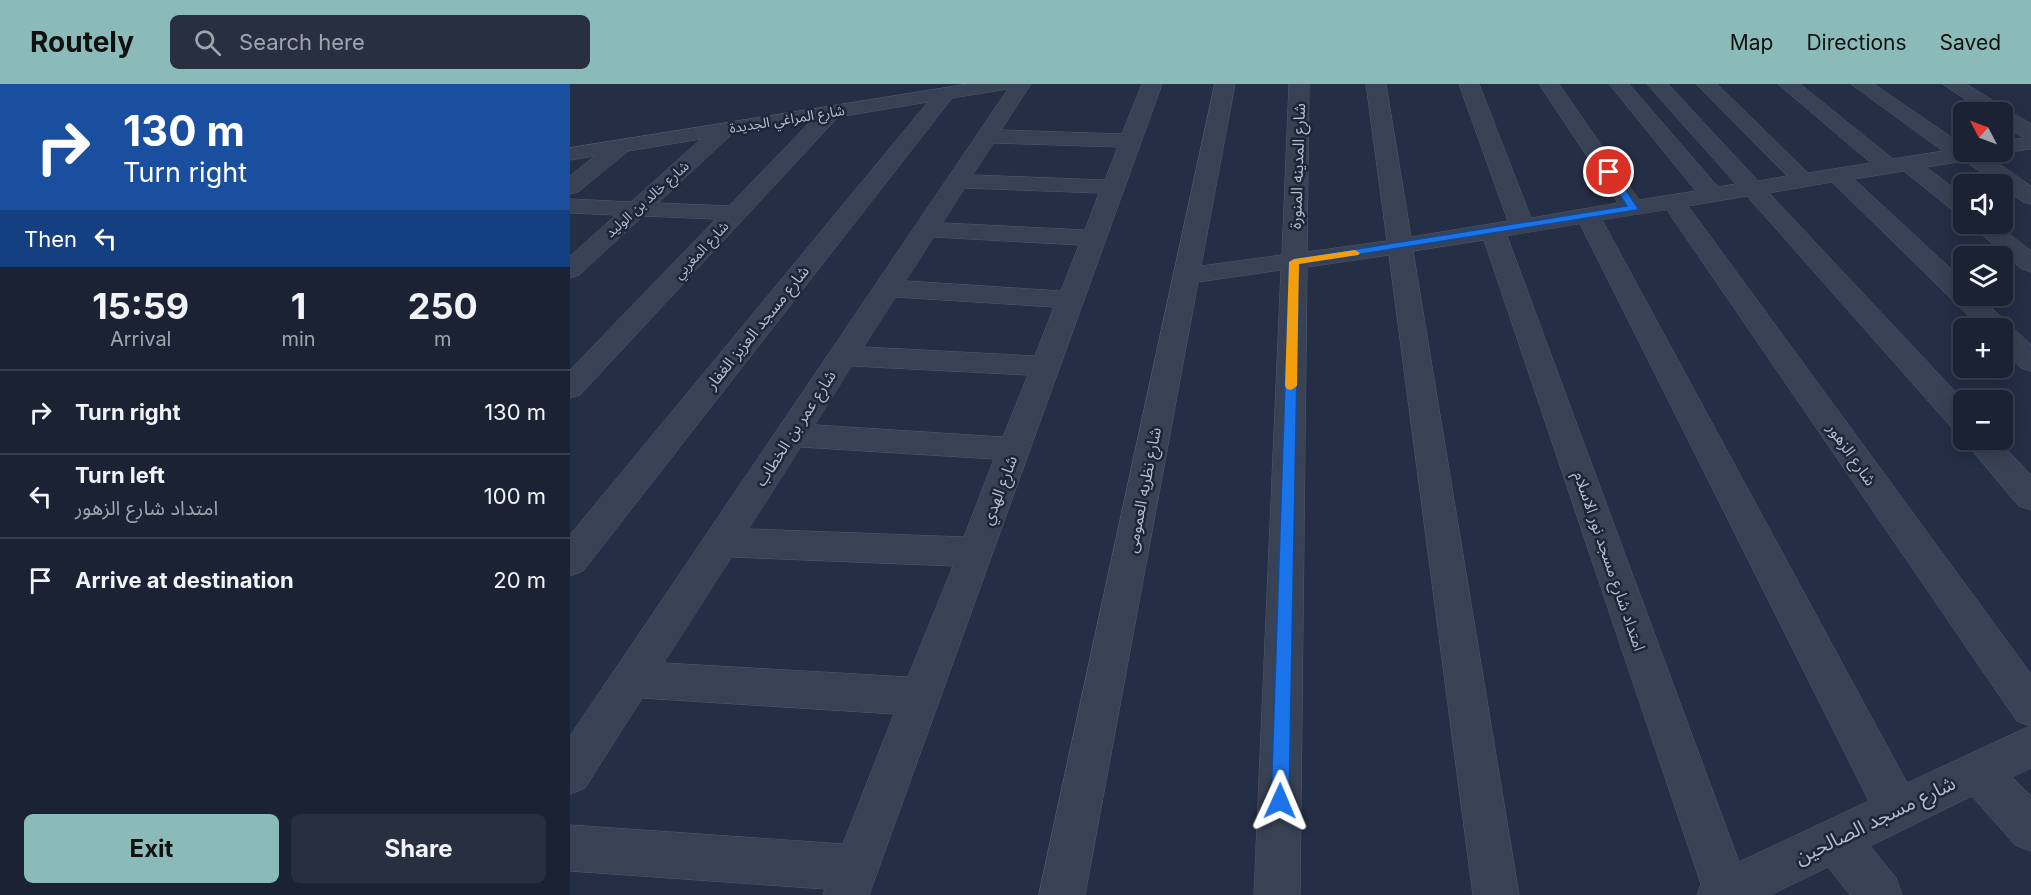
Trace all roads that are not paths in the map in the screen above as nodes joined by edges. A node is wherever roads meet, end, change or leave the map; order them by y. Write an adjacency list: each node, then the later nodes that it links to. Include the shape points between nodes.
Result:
1 (1004, 84): 15 (street, شارع المراغي الجديدة)
2 (1021, 84): 21 (street, شارع عمر بن الخطاب)
3 (1152, 84): 22 (street, شارع الهدي)
4 (1225, 84): 54 (street, شارع نظريه العمومى)
5 (1299, 84): 51 (street, شارع المدينه المنورة)
6 (1376, 84): 50 (street)
7 (1469, 84): 46 (street, امتداد شارع مسجد نور الاسلام)
8 (1549, 84): 42 (street)
9 (1619, 84): 37 (street)
10 (1658, 84): 36 (street)
11 (1706, 84): 32 (street)
12 (1788, 84): 30 (street)
13 (1861, 84): 23 (street)
14 (1953, 84): 16 (street)
15 (945, 93): 17 (street, شارع المراغي الجديدة); 71 (street, شارع مسجد العزيز الغفار)
16 (1982, 102)
17 (831, 112): 19 (street, شارع المراغي الجديدة); 44 (street, شارع المغربي)
18 (2013, 122): 20 (street)
19 (725, 129): 26 (street, شارع المراغي الجديدة); 43 (street, شارع خالد بن الوليد)
20 (2031, 133)
21 (987, 136): 22 (street); 33 (street, شارع عمر بن الخطاب)
22 (1130, 141): 34 (street, شارع الهدي)
23 (1953, 143)
24 (2031, 143): 25 (street)
25 (2013, 145)
26 (621, 146): 27 (street, شارع المراغي الجديدة); 35 (street)
27 (570, 154)
28 (1953, 155): 30 (street)
29 (1982, 162): 38 (street)
30 (1898, 164): 31 (street); 40 (street)
31 (1836, 174): 32 (street); 57 (street)
32 (1803, 180): 36 (street)
33 (957, 181): 34 (street); 47 (street, شارع عمر بن الخطاب)
34 (1113, 186): 49 (street, شارع الهدي)
35 (570, 187)
36 (1754, 188): 37 (street); 64 (street)
37 (1712, 195): 39 (street)
38 (2031, 197)
39 (1672, 201): 42 (street); 74 (street, شارع الزهور)
40 (1953, 201)
41 (570, 206): 43 (street)
42 (1633, 208): 45 (street)
43 (637, 209): 44 (street); 53 (street, شارع خالد بن الوليد)
44 (736, 213): 61 (street, شارع المغربي)
45 (1587, 215): 46 (street); 78 (street)
46 (1508, 228): 50 (street); 83 (street, امتداد شارع مسجد نور الاسلام)
47 (925, 230): 49 (street); 55 (street, شارع عمر بن الخطاب)
48 (1994, 234): 52 (street)
49 (1094, 238): 56 (street, شارع الهدي)
50 (1401, 246): 51 (street); 86 (street)
51 (1294, 262): 54 (street); 85 (street, شارع المدينه المنورة)
52 (2031, 264)
53 (570, 270)
54 (1187, 276): 84 (street, شارع نظريه العمومى)
55 (887, 288): 56 (street); 59 (street, شارع عمر بن الخطاب)
56 (1071, 300): 62 (street, شارع الهدي)
57 (1987, 318)
58 (2013, 344): 60 (street)
59 (843, 356): 62 (street); 65 (street, شارع عمر بن الخطاب)
60 (2031, 361)
61 (581, 365): 63 (street, شارع المغربي)
62 (1046, 366): 66 (street, شارع الهدي)
63 (570, 388)
64 (1953, 409)
65 (791, 435): 66 (street); 69 (street, شارع عمر بن الخطاب)
66 (1015, 449): 70 (street, شارع الهدي)
67 (1989, 450): 68 (street)
68 (2031, 497)
69 (721, 542): 70 (street); 72 (street, شارع عمر بن الخطاب)
70 (976, 552): 73 (street, شارع الهدي)
71 (570, 561)
72 (632, 679): 73 (street); 77 (street, شارع عمر بن الخطاب)
73 (921, 696): 82 (street, شارع الهدي)
74 (2031, 707)
75 (2031, 746): 76 (street, شارع مسجد الصالحين)
76 (1978, 771): 78 (street, شارع مسجد الصالحين); 79 (street)
77 (570, 773)
78 (1897, 809): 80 (street, شارع مسجد الصالحين)
79 (2031, 829)
80 (1835, 839): 83 (street, شارع مسجد الصالحين); 87 (street)
81 (570, 848): 82 (street)
82 (851, 881)
83 (1723, 893)
84 (1062, 895)
85 (1277, 895)
86 (1496, 895)
87 (1879, 895)

